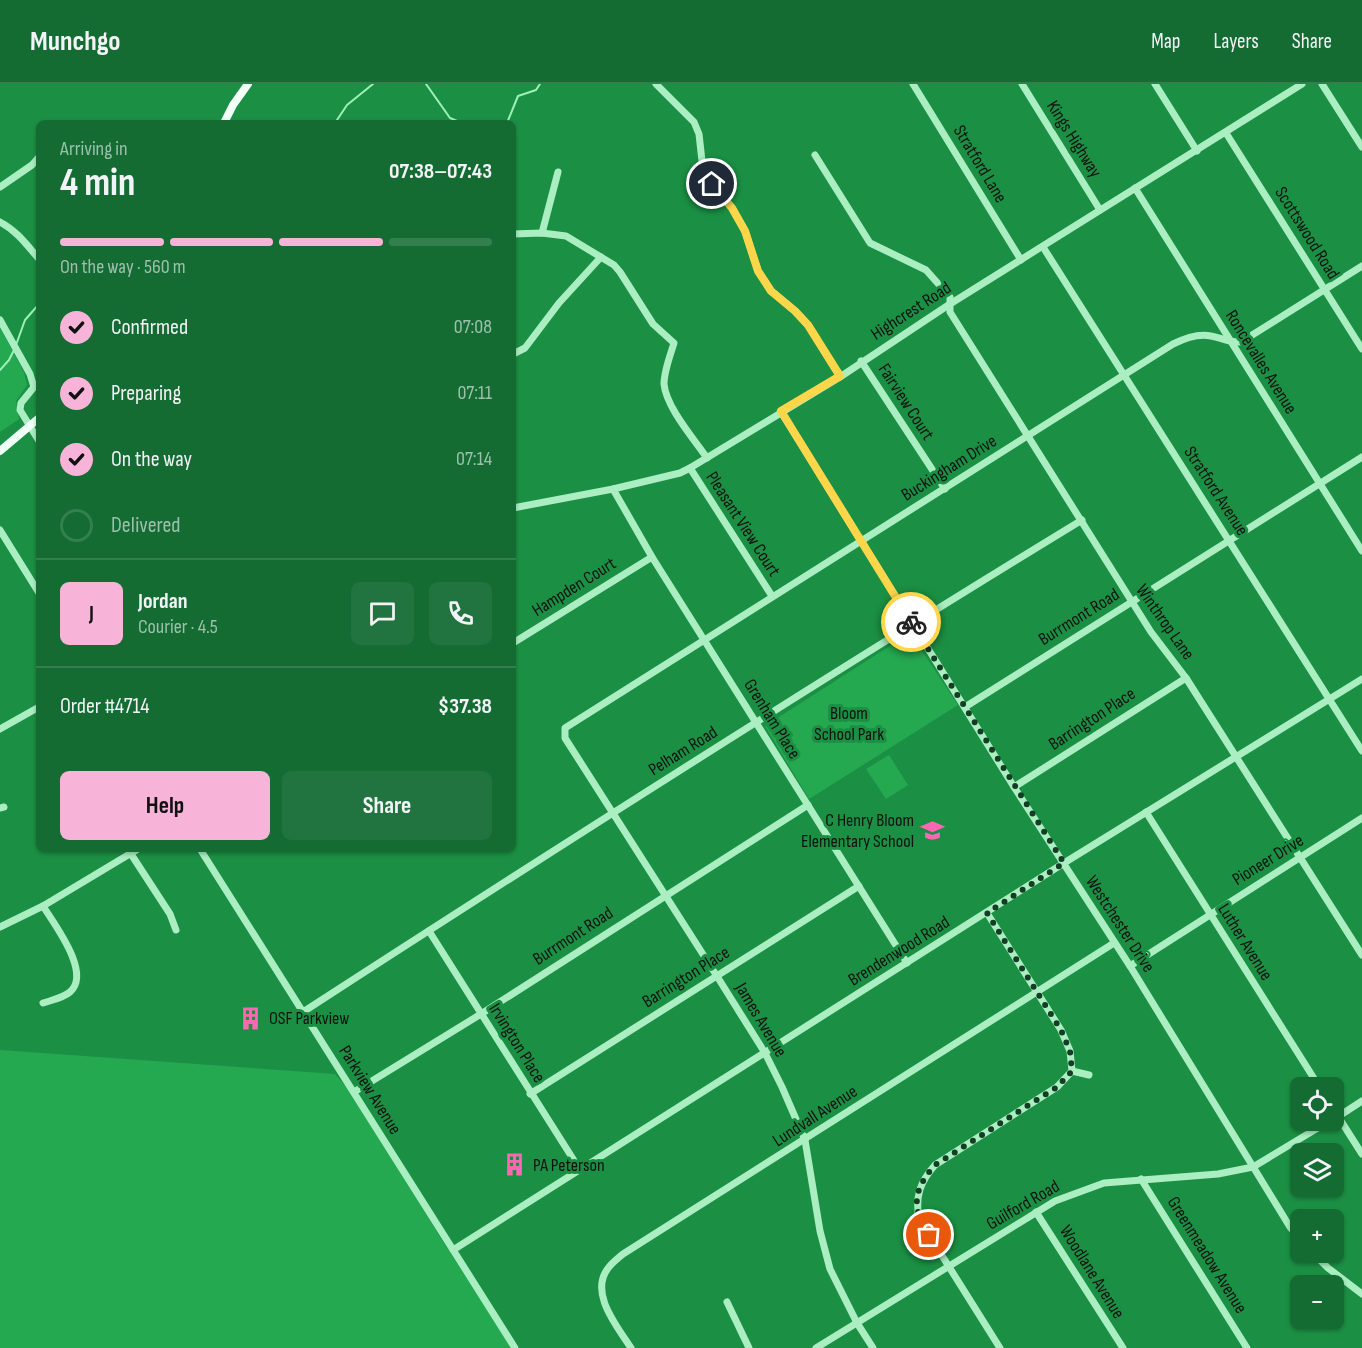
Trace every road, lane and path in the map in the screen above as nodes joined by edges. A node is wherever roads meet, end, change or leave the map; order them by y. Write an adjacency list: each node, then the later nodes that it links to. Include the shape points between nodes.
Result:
1 (248, 84): 8 (main road)
2 (656, 84): 34 (street, via 694,122 702,161 712,184 745,231 758,271 771,291 808,325)
3 (913, 84): 24 (street, Stratford Lane)
4 (1022, 84): 17 (street, Kings Highway)
5 (1155, 84): 11 (street)
6 (1302, 84): 9 (street, Highcrest Road)
7 (1322, 84): 10 (street)
8 (226, 120)
9 (1226, 133): 11 (street, Highcrest Road); 26 (street, Scottswood Road)
10 (1362, 147)
11 (1197, 151): 16 (street, Highcrest Road)
12 (815, 155): 27 (street, Winthrop Lane, via 870,243 926,270 950,297)
13 (36, 160): 15 (street)
14 (558, 172): 19 (street)
15 (0, 187)
16 (1135, 188): 17 (street, Highcrest Road); 29 (street, Roncevalles Avenue)
17 (1100, 210): 21 (street, Highcrest Road)
18 (0, 222): 22 (street, via 24,239)
19 (542, 233): 20 (street); 23 (street, via 566,236)
20 (516, 234)
21 (1043, 247): 24 (street, Highcrest Road); 33 (street, Stratford Avenue)
22 (36, 255)
23 (601, 257): 31 (street, via 525,348); 44 (street, via 620,272 653,324 674,343 664,385 670,403)
24 (1021, 260): 27 (street, Highcrest Road)
25 (1362, 266): 26 (street)
26 (1325, 289): 29 (street, via 1241,342); 30 (street, Scottswood Road)
27 (950, 304): 32 (street, Highcrest Road); 40 (street, Winthrop Lane, via 950,312)
28 (0, 320): 35 (street)
29 (1232, 343): 33 (street, Buckingham Drive, via 1209,335 1194,336 1173,344); 46 (street, Roncevalles Avenue)
30 (1362, 349)
31 (516, 352)
32 (861, 361): 34 (street, Highcrest Road); 48 (street, Fairview Court)
33 (1123, 375): 40 (street, Buckingham Drive); 53 (street, Stratford Avenue)
34 (840, 376): 37 (street, Highcrest Road)
35 (36, 382)
36 (36, 385): 39 (street, via 20,407)
37 (781, 411): 44 (street, Highcrest Road); 52 (street, Westchester Drive)
38 (36, 421): 39 (main road)
39 (30, 427): 41 (street); 42 (main road)
40 (1028, 435): 48 (street, Buckingham Drive); 50 (street, Winthrop Lane)
41 (36, 436)
42 (0, 451)
43 (1362, 457): 46 (street, Burrmont Road)
44 (707, 458): 45 (street, Highcrest Road)
45 (690, 468): 47 (street, Highcrest Road); 57 (street, Pleasant View Court)
46 (1320, 484): 53 (street, Burrmont Road); 54 (street, Roncevalles Avenue)
47 (613, 489): 49 (street, Highcrest Road); 55 (street, Grenham Place)
48 (945, 489): 52 (street, Buckingham Drive)
49 (516, 507)
50 (1082, 520): 58 (street, Winthrop Lane); 59 (street, Pelham Road)
51 (0, 530): 56 (street)
52 (860, 540): 57 (street, Buckingham Drive); 59 (street, Westchester Drive)
53 (1230, 540): 58 (street, Burrmont Road); 64 (street, Stratford Avenue)
54 (1362, 551)
55 (652, 557): 60 (street, Grenham Place); 61 (street, Hampden Court)
56 (36, 588)
57 (772, 596): 60 (street, Buckingham Drive)
58 (1131, 601): 62 (street, Winthrop Lane); 65 (street, Burrmont Road)
59 (912, 624): 65 (street, Westchester Drive); 67 (street, Pelham Road)
60 (704, 639): 67 (street, Grenham Place); 69 (street, Buckingham Drive, via 565,728)
61 (516, 641)
62 (1186, 678): 71 (street, Winthrop Lane); 72 (street, Barrington Place)
63 (1362, 679): 64 (street, Brendenwood Road)
64 (1329, 700): 70 (street, Stratford Avenue); 71 (street, Brendenwood Road)
65 (965, 707): 72 (street, Westchester Drive)
66 (36, 709): 68 (street)
67 (757, 723): 73 (street, Grenham Place); 75 (street, Pelham Road)
68 (0, 729)
69 (564, 734): 75 (street, James Avenue)
70 (1362, 751)
71 (1236, 755): 74 (street, Brendenwood Road); 80 (street, Winthrop Lane)
72 (1014, 787): 81 (street, Westchester Drive)
73 (808, 805): 82 (street, Grenham Place); 83 (street, Burrmont Road)
74 (1146, 812): 81 (street, Brendenwood Road); 86 (street, Luther Avenue)
75 (614, 813): 83 (street, James Avenue); 89 (street, Pelham Road)
76 (1362, 818): 80 (street, Pioneer Drive)
77 (134, 852): 79 (street)
78 (202, 852): 97 (street, Parkview Avenue)
79 (131, 854): 84 (street); 88 (street)
80 (1299, 859): 86 (street, Pioneer Drive); 91 (street, Winthrop Lane)
81 (1064, 863): 85 (street, Brendenwood Road); 90 (street, Westchester Drive)
82 (859, 886): 92 (street, Grenham Place); 94 (street, Barrington Place)
83 (665, 895): 94 (street, James Avenue); 98 (street, Burrmont Road)
84 (43, 906): 87 (street); 96 (street, via 73,956 77,974 70,993)
85 (987, 913): 92 (street, Brendenwood Road); 95 (street)
86 (1209, 914): 93 (street, Pioneer Drive); 102 (street, Luther Avenue)
87 (0, 927)
88 (176, 930)
89 (429, 931): 97 (street, Pelham Road); 98 (street, Irvington Place)
90 (1114, 944): 93 (street, Westchester Drive); 95 (street, Lundvall Avenue)
91 (1362, 955)
92 (907, 963): 99 (street, Brendenwood Road)
93 (1130, 966): 111 (street, Westchester Drive)
94 (717, 976): 99 (street, James Avenue); 104 (street, Barrington Place)
95 (1037, 991): 100 (street, via 1061,1030 1070,1051); 109 (street, Lundvall Avenue)
96 (43, 1003)
97 (303, 1012): 103 (street, Parkview Avenue)
98 (482, 1014): 103 (street, Burrmont Road); 104 (street, Irvington Place)
99 (765, 1053): 109 (street, James Avenue); 112 (street, Brendenwood Road)
100 (1072, 1071): 101 (street); 118 (street, via 1057,1087 935,1165 924,1177 916,1205 919,1219)
101 (1089, 1075)
102 (1313, 1077)
103 (354, 1092): 116 (street, Parkview Avenue)
104 (530, 1094): 112 (street, Irvington Place)
105 (1362, 1101): 106 (street, Guilford Road)
106 (1344, 1111)
107 (1344, 1130): 110 (street)
108 (1310, 1131): 111 (street, Guilford Road)
109 (805, 1140): 121 (street, James Avenue, via 830,1269); 123 (street, Lundvall Avenue, via 623,1254 609,1267 602,1278 602,1294)
110 (1362, 1154)
111 (1253, 1167): 113 (street, Guilford Road, via 1218,1174); 115 (street, Westchester Drive)
112 (580, 1170): 116 (street, Brendenwood Road)
113 (1141, 1179): 114 (street, Guilford Road, via 1104,1183); 129 (street, Greenmeadow Avenue)
114 (1036, 1212): 118 (street, Guilford Road); 128 (street, Woodlane Avenue)
115 (1290, 1227)
116 (453, 1250): 122 (street, Parkview Avenue)
117 (1323, 1263): 119 (street)
118 (948, 1267): 121 (street, Guilford Road); 127 (street)
119 (1362, 1294)
120 (727, 1302): 124 (street)
121 (857, 1323): 125 (street, Guilford Road); 126 (street, James Avenue)
122 (515, 1348)
123 (631, 1348)
124 (749, 1348)
125 (816, 1348)
126 (873, 1348)
127 (1000, 1348)
128 (1123, 1348)
129 (1247, 1348)

